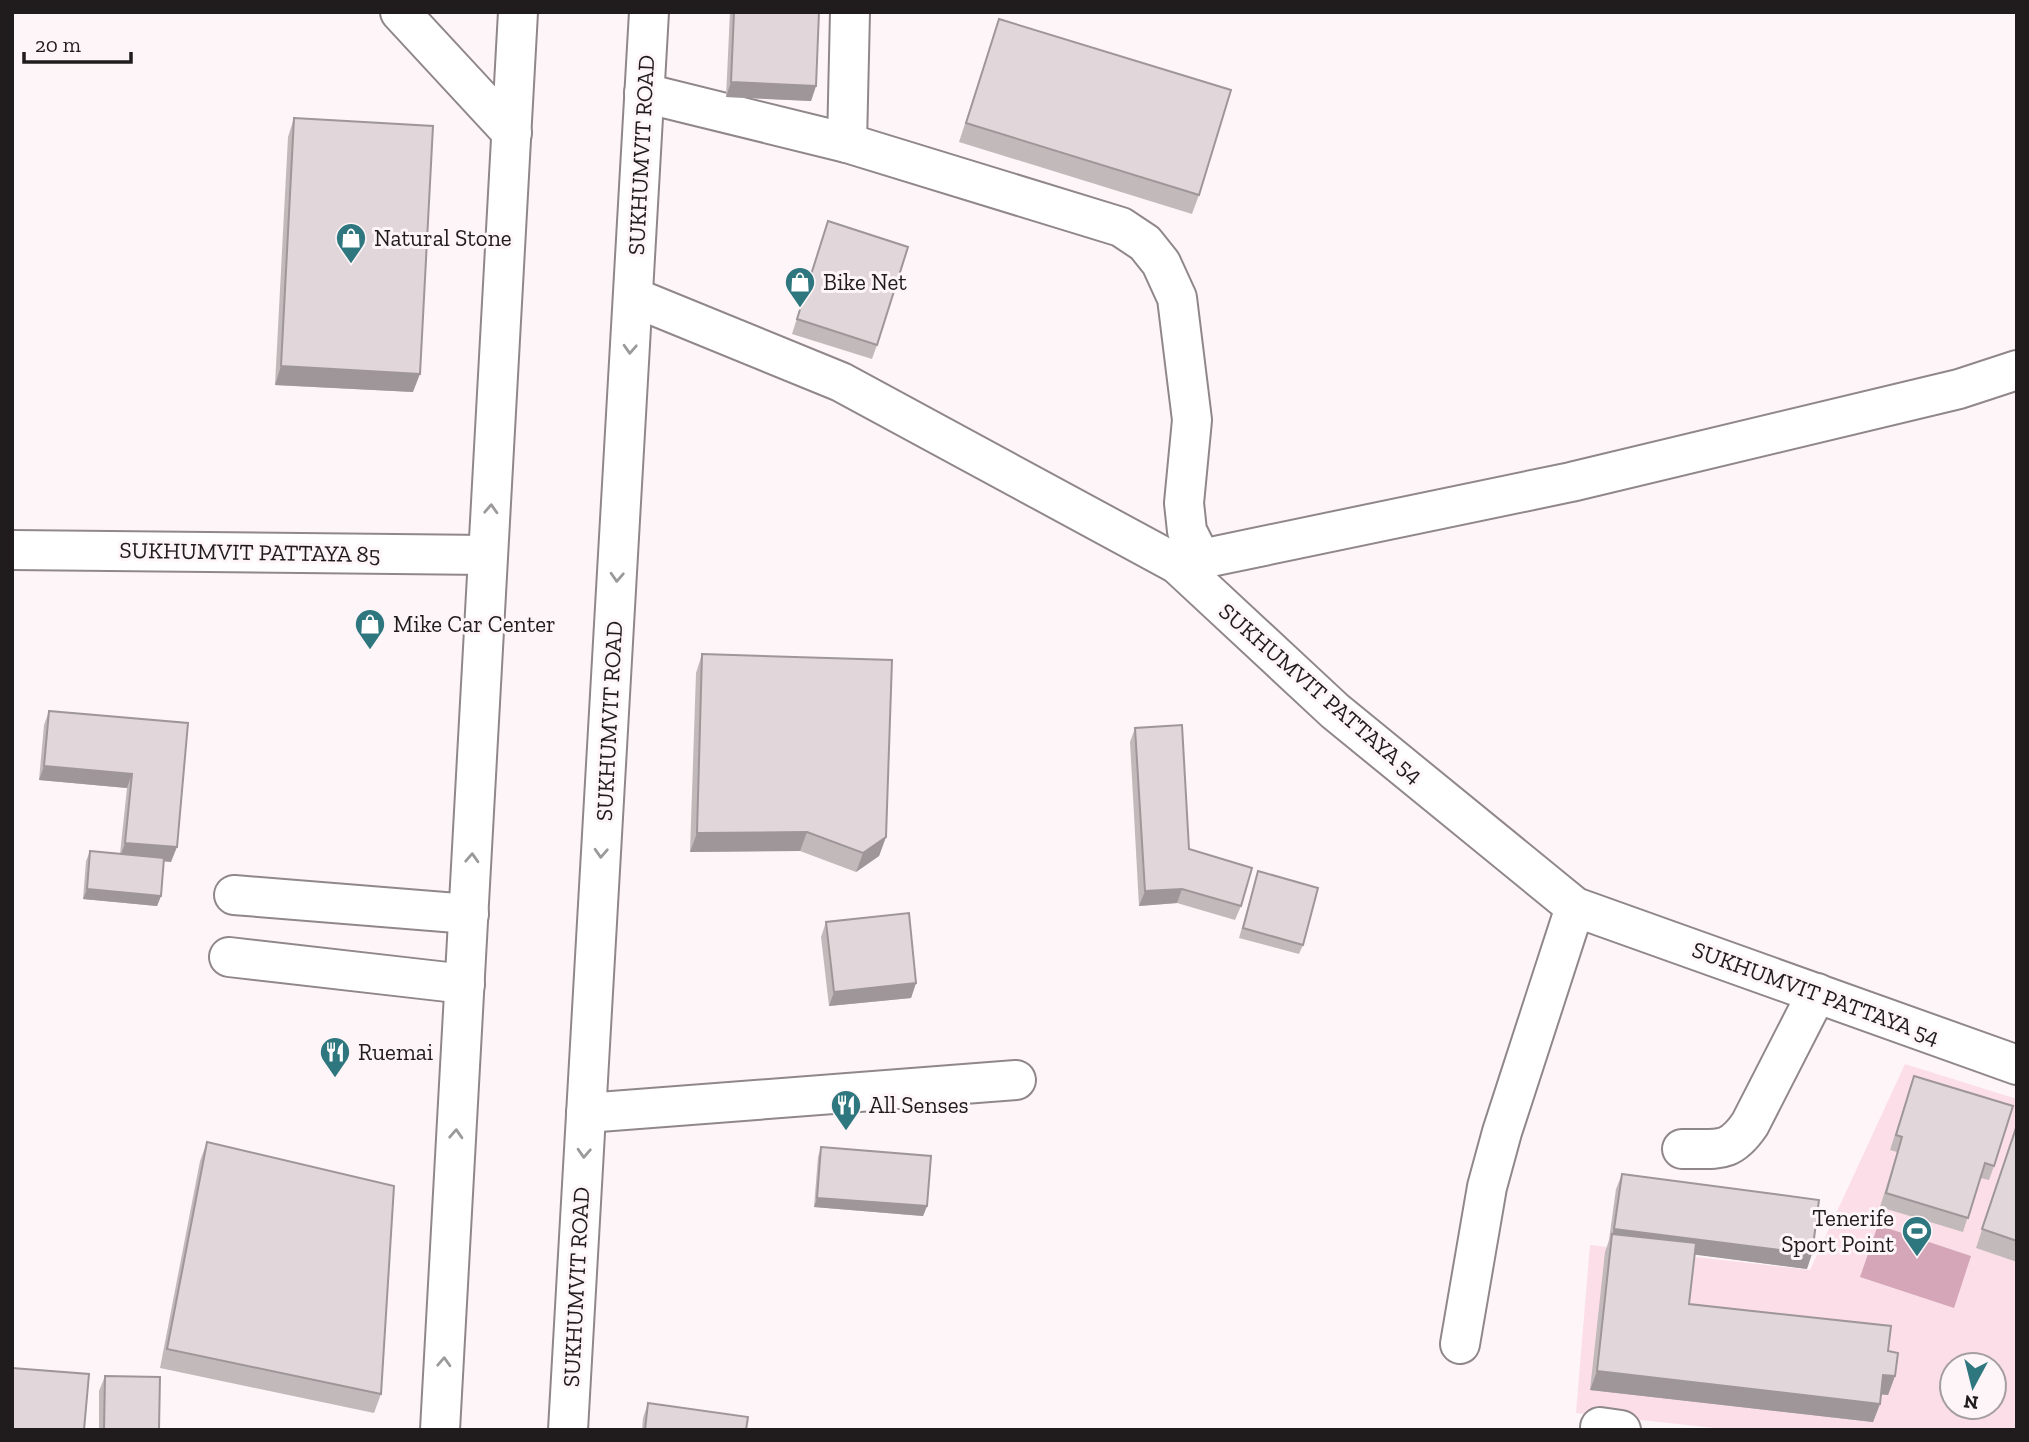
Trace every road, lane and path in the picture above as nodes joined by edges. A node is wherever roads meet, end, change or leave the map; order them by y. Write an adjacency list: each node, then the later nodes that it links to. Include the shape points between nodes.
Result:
1 (400, 12): 6 (main road)
2 (518, 12): 6 (main road)
3 (649, 12): 5 (main road, SUKHUMVIT ROAD)
4 (850, 12): 7 (main road)
5 (645, 93): 7 (main road); 8 (main road, SUKHUMVIT ROAD)
6 (512, 133): 11 (main road, one-way to 6)
7 (847, 143): 12 (main road, via 1121,227 1145,243 1161,263 1177,298 1192,420 1184,503)
8 (633, 297): 12 (main road, SUKHUMVIT PATTAYA 54, via 841,382); 21 (main road, SUKHUMVIT ROAD, one-way to 21)
9 (2017, 370): 12 (main road, via 1959,389 1571,482)
10 (12, 550): 11 (main road, SUKHUMVIT PATTAYA 85)
11 (488, 555): 15 (main road, one-way to 11)
12 (1189, 561): 14 (main road, SUKHUMVIT PATTAYA 54, via 1335,711)
13 (234, 895): 15 (main road)
14 (1575, 907): 18 (main road, SUKHUMVIT PATTAYA 54); 23 (main road, via 1487,1187)
15 (469, 914): 17 (main road)
16 (229, 957): 17 (main road)
17 (465, 984): 24 (main road, one-way to 17)
18 (1817, 993): 19 (main road, SUKHUMVIT PATTAYA 54); 22 (main road, via 1739,1140 1726,1148)
19 (2017, 1065)
20 (1016, 1080): 21 (main road)
21 (586, 1113): 25 (main road, SUKHUMVIT ROAD, one-way to 25)
22 (1682, 1149)
23 (1460, 1344)
24 (440, 1430)
25 (568, 1430)
26 (1600, 1430): 27 (main road)
27 (1621, 1430)

